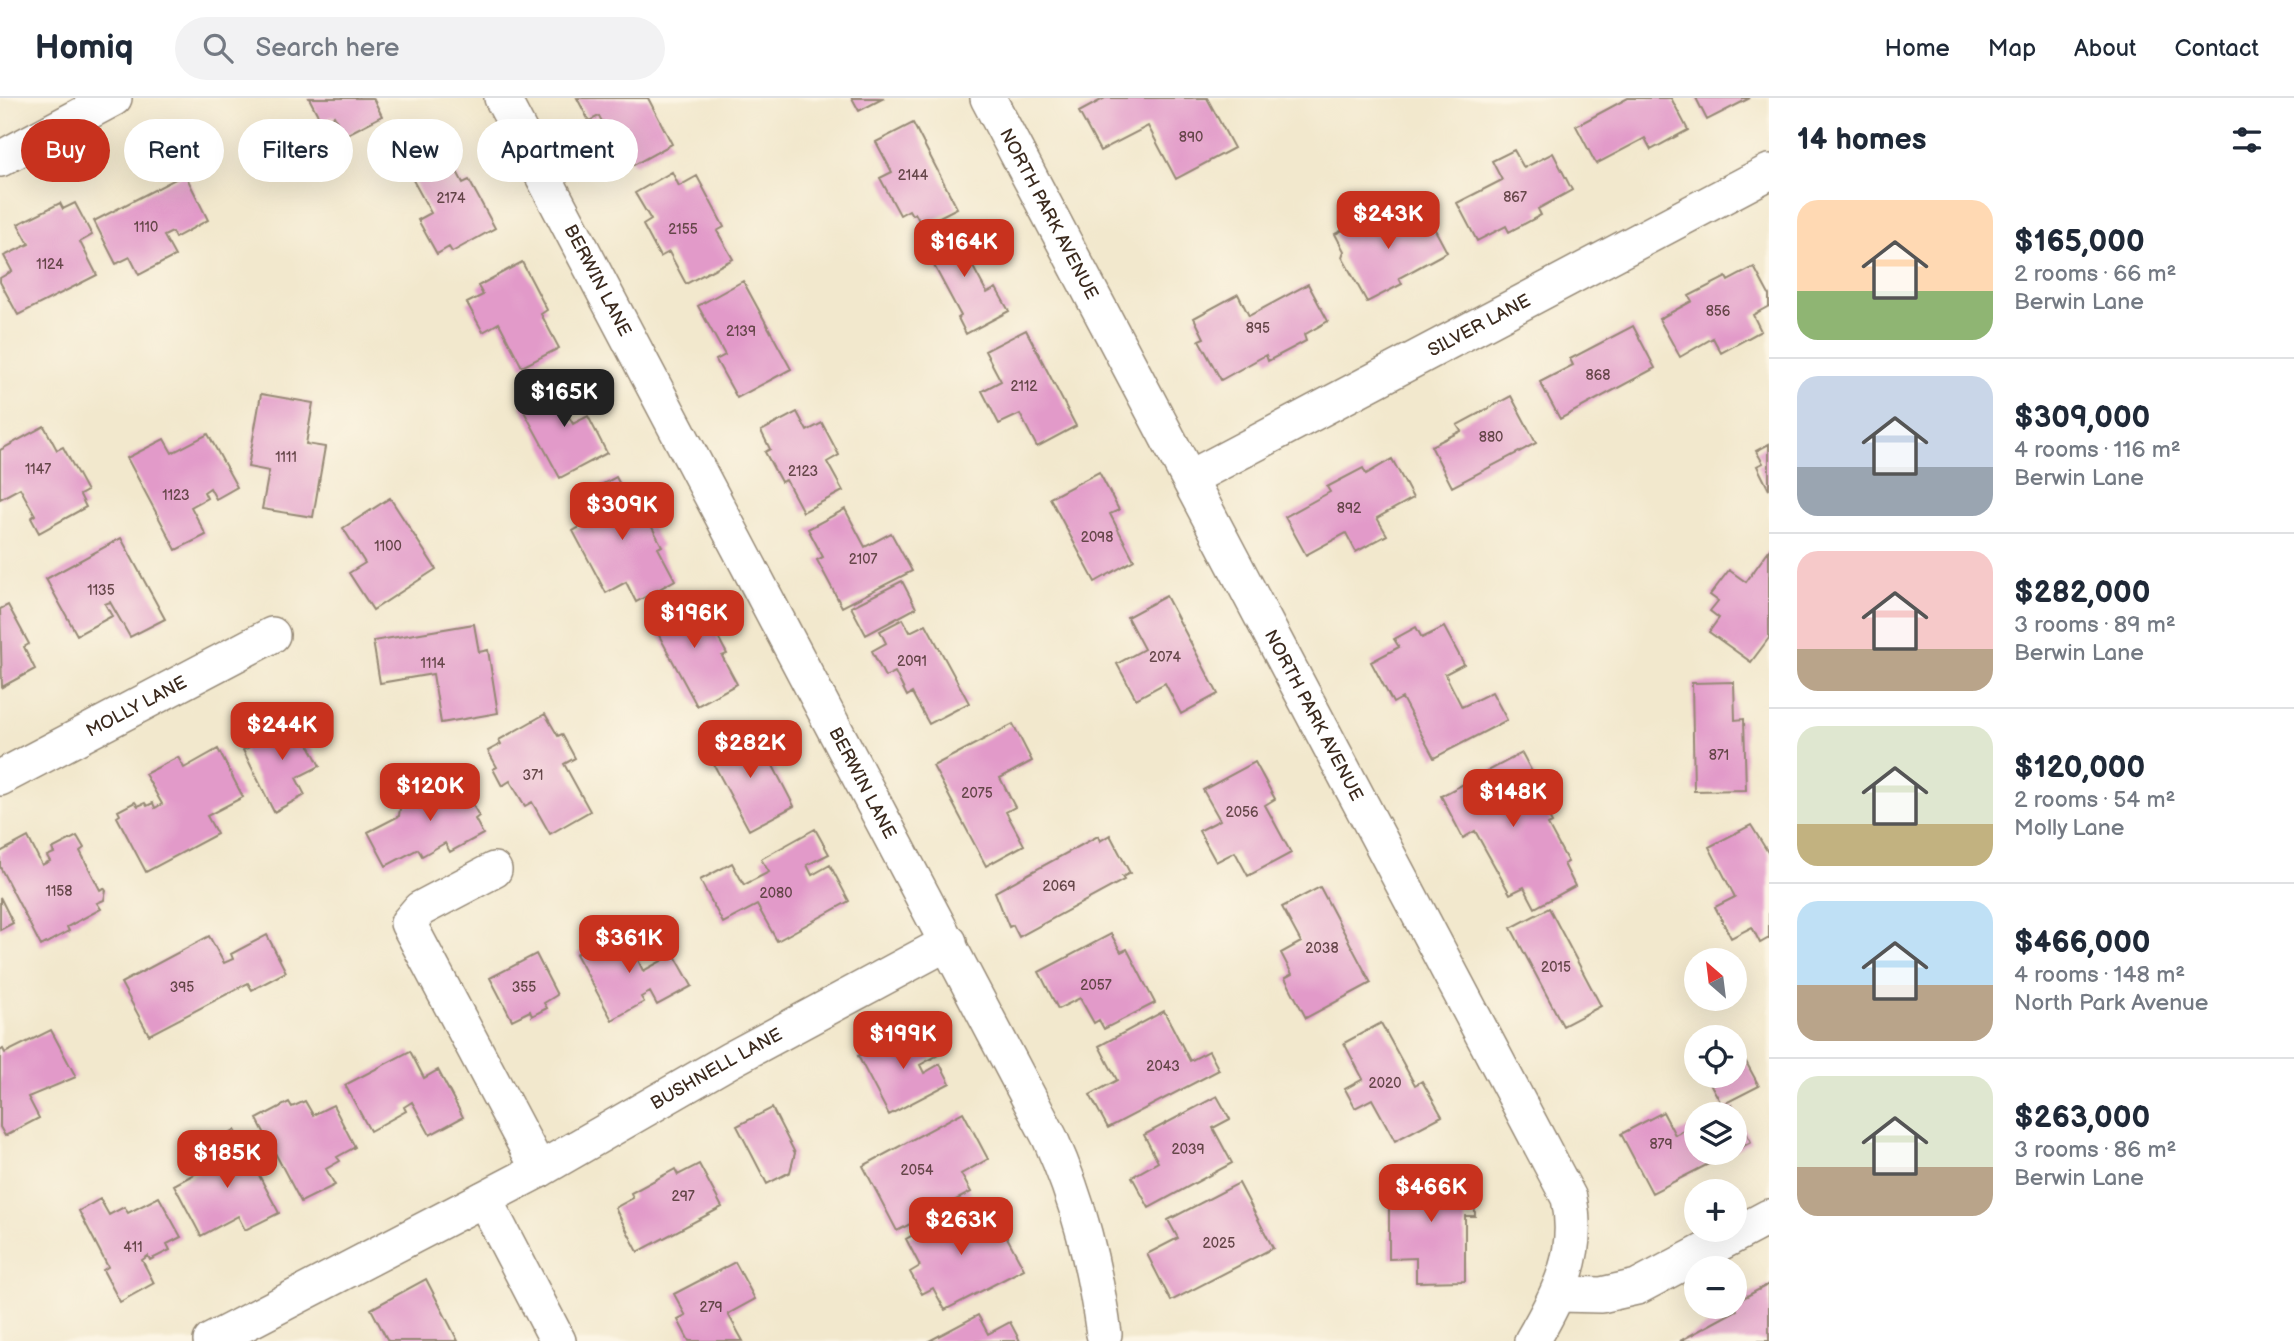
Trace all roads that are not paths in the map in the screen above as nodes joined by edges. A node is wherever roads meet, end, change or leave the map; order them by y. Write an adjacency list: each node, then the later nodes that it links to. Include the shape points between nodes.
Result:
1 (114, 98): 4 (street)
2 (502, 98): 10 (street, BERWIN LANE)
3 (988, 98): 6 (street, NORTH PARK AVENUE)
4 (0, 159)
5 (1769, 172): 6 (street, SILVER LANE)
6 (1190, 478): 14 (street, NORTH PARK AVENUE, via 1569,1198 1574,1220 1572,1257)
7 (272, 635): 8 (street, MOLLY LANE)
8 (0, 778)
9 (494, 870): 11 (street, via 420,909 408,923)
10 (949, 942): 11 (street, BUSHNELL LANE); 15 (street, BERWIN LANE, via 1069,1179 1096,1271)
11 (539, 1170): 12 (street, BUSHNELL LANE)
12 (484, 1199): 16 (street, BUSHNELL LANE); 17 (street)
13 (1769, 1217): 14 (street, via 1637,1287 1601,1294)
14 (1559, 1294): 18 (street, NORTH PARK AVENUE)
15 (1104, 1334)
16 (211, 1341)
17 (558, 1341)
18 (1532, 1341)

